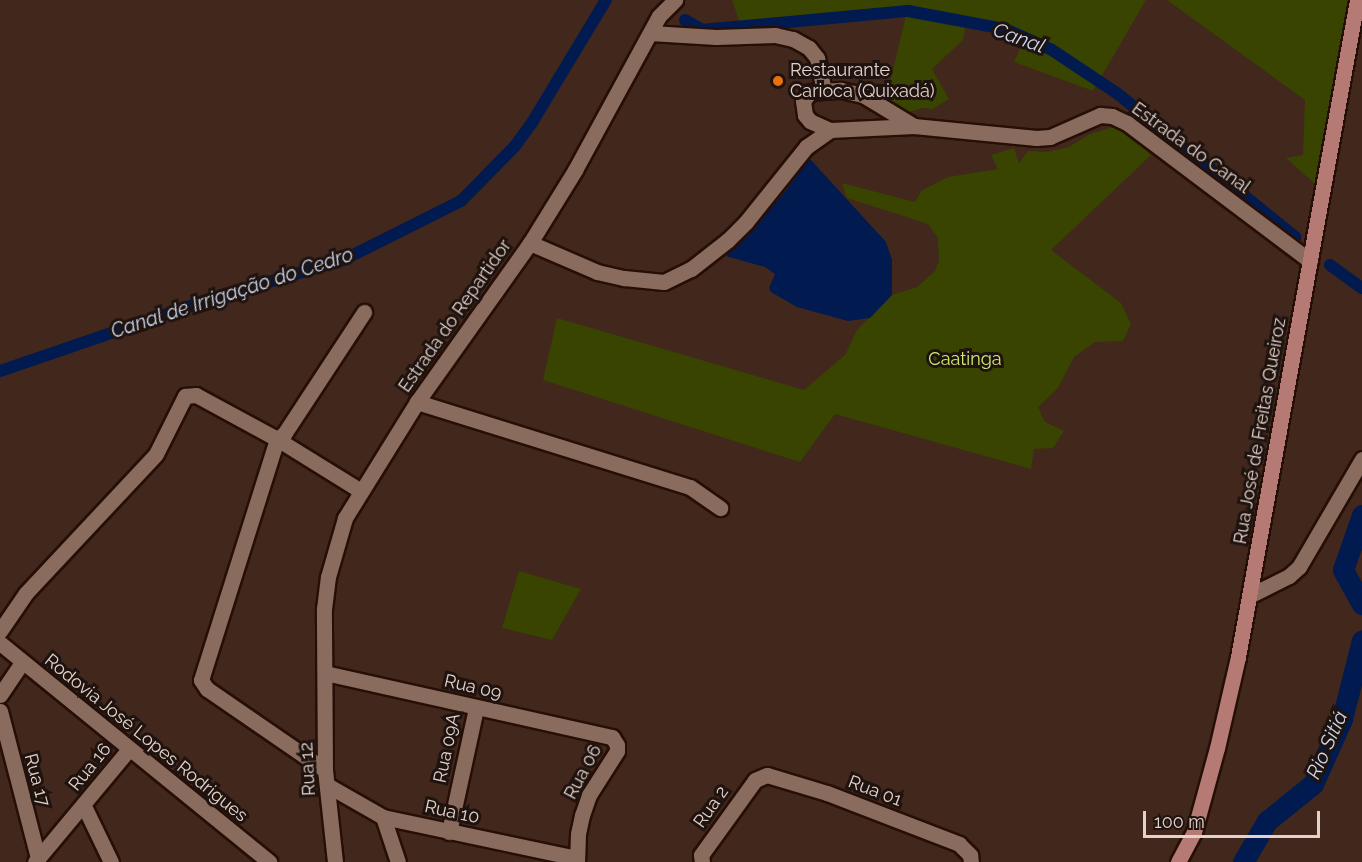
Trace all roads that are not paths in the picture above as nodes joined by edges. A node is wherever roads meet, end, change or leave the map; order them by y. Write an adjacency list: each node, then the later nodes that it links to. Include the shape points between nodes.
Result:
1 (675, 0): 3 (street, Estrada do Repartidor, via 659,15)
2 (1357, 0): 8 (main road, Rua José de Freitas Queiroz)
3 (650, 33): 4 (street, via 716,37 763,34 793,39 817,58); 7 (street, Estrada do Repartidor)
4 (824, 90): 5 (street, via 863,95); 6 (street, via 806,95 803,109 810,121)
5 (914, 126): 6 (street, Estrada do Canal); 8 (street, Estrada do Canal, via 1035,138 1050,137 1100,115 1112,116 1127,123)
6 (830, 130): 7 (street, via 806,147 746,222 678,277 654,283 597,272)
7 (530, 243): 10 (street, Estrada do Repartidor)
8 (1310, 261): 15 (main road, Rua José de Freitas Queiroz)
9 (364, 312): 11 (street)
10 (417, 402): 13 (street, Estrada do Repartidor); 14 (street, via 690,487)
11 (277, 439): 13 (street); 16 (street, via 196,394 185,396 156,454 26,593); 25 (street, Rua 10, via 201,680 207,689)
12 (1362, 459): 15 (street, via 1299,567)
13 (361, 491): 19 (street, Estrada do Repartidor, via 345,518 328,577)
14 (720, 508)
15 (1250, 596): 38 (main road, Rua José de Freitas Queiroz, via 1217,748 1194,832)
16 (0, 631)
17 (0, 643): 18 (street, Rodovia José Lopes Rodrigues)
18 (22, 662): 20 (street); 24 (street, Rodovia José Lopes Rodrigues)
19 (325, 673): 21 (street, Rua 09); 25 (street, Rua 12)
20 (0, 694)
21 (476, 708): 23 (street, Rua 09); 29 (street, Rua 09A)
22 (0, 711): 30 (street, Rua 17)
23 (612, 737): 31 (street, Rua 06, via 617,751 590,795 578,834)
24 (129, 749): 27 (street, Rua 16); 34 (street, Rodovia José Lopes Rodrigues)
25 (326, 777): 28 (street, Rua 10); 35 (street, Rua 12)
26 (754, 780): 32 (street, Rua 2); 37 (street, Rua 01, via 767,775 827,793 959,844 970,855)
27 (84, 806): 30 (street, Rua 16); 33 (street)
28 (383, 817): 29 (street, Rua 10); 36 (street)
29 (449, 832): 31 (street, Rua 10)
30 (36, 860)
31 (577, 860)
32 (701, 860)
33 (111, 862)
34 (269, 862)
35 (335, 862)
36 (398, 862)
37 (971, 862)
38 (1178, 862)

